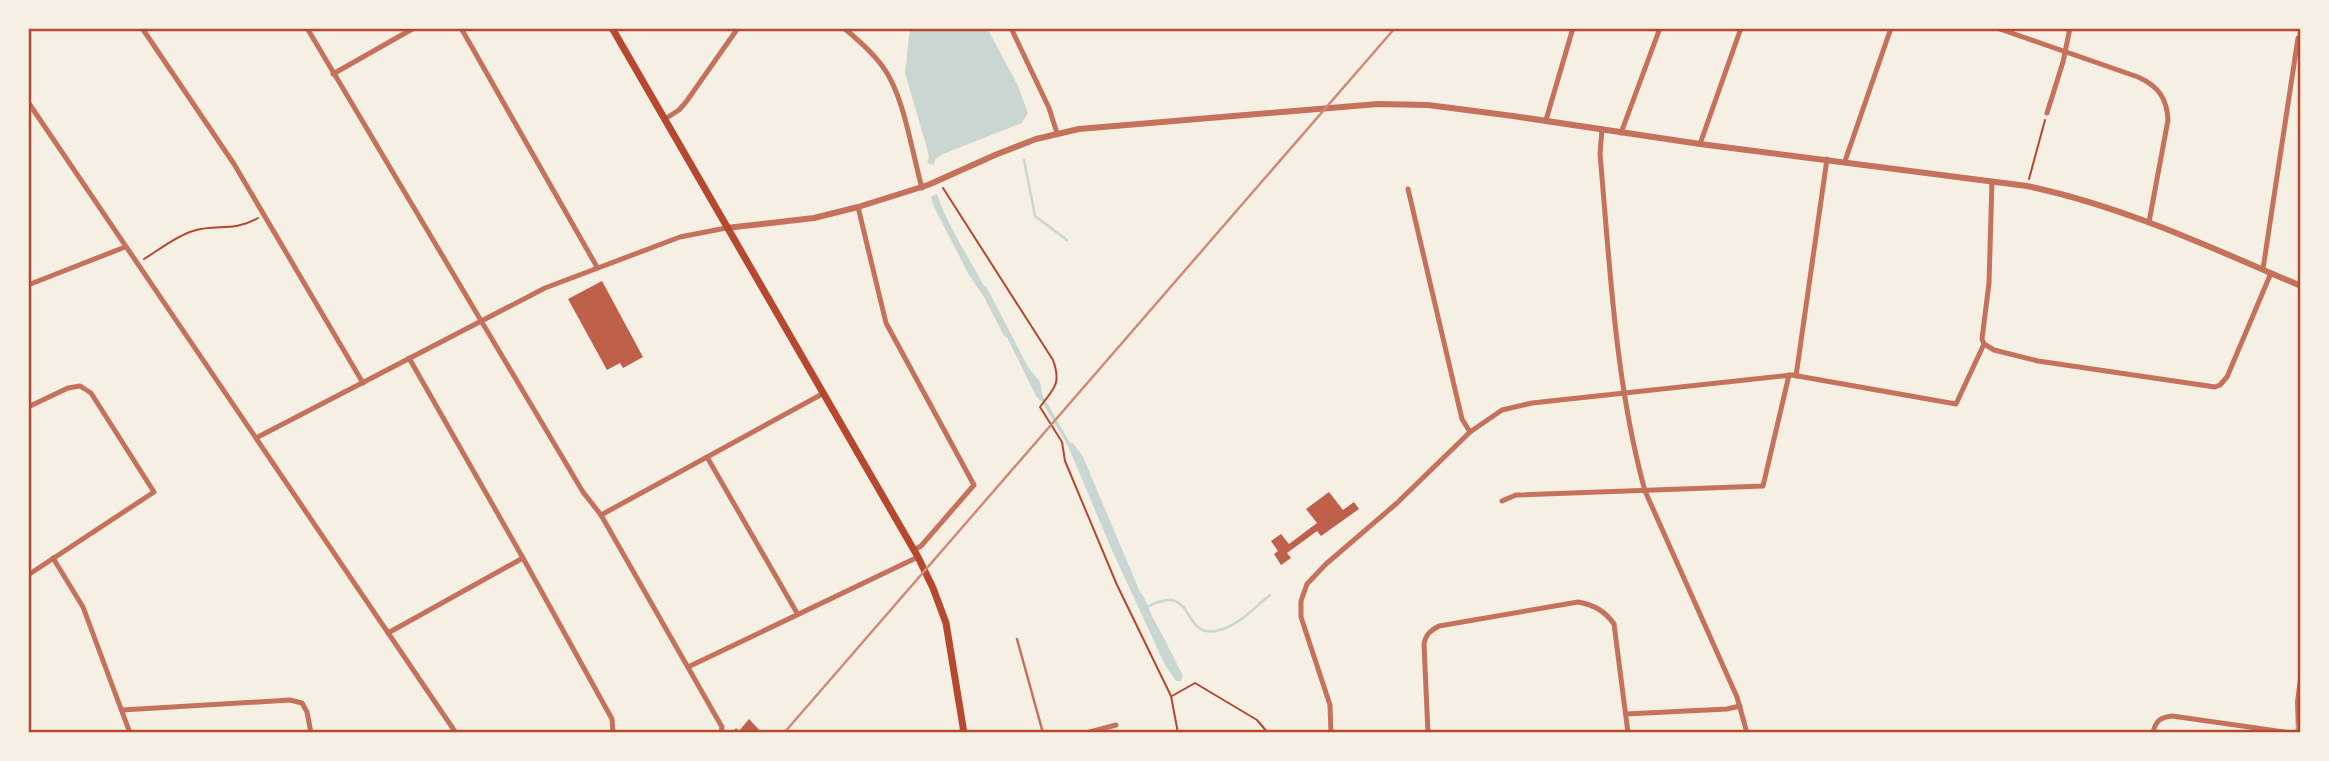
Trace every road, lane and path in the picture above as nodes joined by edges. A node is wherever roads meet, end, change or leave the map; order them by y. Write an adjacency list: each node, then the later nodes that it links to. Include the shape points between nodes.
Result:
1 (142, 28): 34 (street)
2 (307, 28): 17 (street)
3 (414, 28): 17 (street)
4 (461, 28): 39 (street)
5 (738, 28): 20 (street, via 686,102)
6 (844, 28): 31 (street, via 884,68 896,92)
7 (1011, 28): 23 (street)
8 (1573, 28): 21 (street)
9 (1660, 28): 24 (street)
10 (1741, 28): 25 (street)
11 (1891, 28): 27 (street)
12 (1997, 28): 16 (street)
13 (2070, 28): 16 (street)
14 (613, 29): 20 (main road)
15 (2298, 38): 40 (street)
16 (2066, 51): 19 (street); 35 (street, via 2148,82 2162,95 2168,120)
17 (333, 74): 44 (street)
18 (28, 102): 37 (street)
19 (2047, 113): 30 (path)
20 (665, 119): 36 (main road)
21 (1546, 120): 22 (street); 23 (street, via 1428,105 1378,104)
22 (1602, 130): 24 (street); 50 (street, via 1601,163)
23 (1057, 133): 28 (street)
24 (1621, 133): 25 (street)
25 (1700, 144): 26 (street)
26 (1827, 159): 27 (street); 47 (street)
27 (1845, 161): 29 (street)
28 (939, 181): 31 (street); 67 (path, via 1053,360 1057,382 1041,409 1063,446 1108,564)
29 (1992, 181): 30 (street); 45 (street)
30 (2027, 186): 35 (street, via 2071,195)
31 (922, 188): 33 (street)
32 (1408, 189): 52 (street, via 1462,419)
33 (858, 207): 36 (street, via 814,218); 58 (street, via 886,323 974,485)
34 (264, 214): 38 (path, via 231,229 192,231); 48 (street)
35 (2149, 222): 40 (street)
36 (726, 228): 39 (street, via 680,237); 49 (main road)
37 (125, 247): 38 (street); 42 (street)
38 (137, 263): 53 (street)
39 (597, 267): 44 (street)
40 (2263, 270): 41 (street)
41 (2271, 273): 43 (street); 45 (street, via 2227,377 2215,387 2038,361)
42 (28, 285)
43 (2301, 286)
44 (480, 320): 46 (street); 57 (street)
45 (1984, 344): 47 (street, via 1956,404)
46 (409, 358): 48 (street); 60 (street)
47 (1792, 375): 50 (street); 55 (street, via 1763,486)
48 (363, 383): 53 (street)
49 (824, 393): 54 (street); 58 (main road)
50 (1625, 394): 52 (street, via 1515,406); 55 (street)
51 (28, 407): 59 (street, via 80,386 90,393 154,492)
52 (1470, 432): 82 (street, via 1311,578 1304,590 1301,617 1330,705)
53 (256, 438): 63 (street)
54 (707, 457): 57 (street); 62 (street)
55 (1646, 491): 56 (street, via 1516,495); 68 (street)
56 (1502, 501)
57 (601, 515): 65 (street)
58 (916, 554): 62 (street); 77 (main road, via 946,624)
59 (53, 558): 61 (street); 69 (street, via 83,607)
60 (523, 558): 63 (street); 76 (street, via 612,719)
61 (28, 575)
62 (797, 613): 65 (street)
63 (388, 633): 75 (street)
64 (1017, 639): 78 (lane)
65 (688, 667): 72 (street)
66 (2301, 679): 88 (street)
67 (1171, 696): 80 (path); 81 (path, via 1195,683 1257,720)
68 (1740, 706): 70 (street); 85 (street)
69 (122, 710): 73 (street); 74 (street, via 290,700 302,703)
70 (1626, 714): 83 (street, via 1614,624 1589,604 1570,603 1430,630 1424,644); 84 (street)
71 (1116, 724): 79 (street)
72 (721, 730)
73 (130, 733)
74 (311, 733)
75 (456, 733)
76 (613, 733)
77 (964, 733)
78 (1043, 733)
79 (1086, 733)
80 (1178, 733)
81 (1268, 733)
82 (1331, 733)
83 (1428, 733)
84 (1628, 733)
85 (1747, 733)
86 (2153, 733): 87 (street, via 2157,722 2172,716)
87 (2291, 733)
88 (2300, 733)

